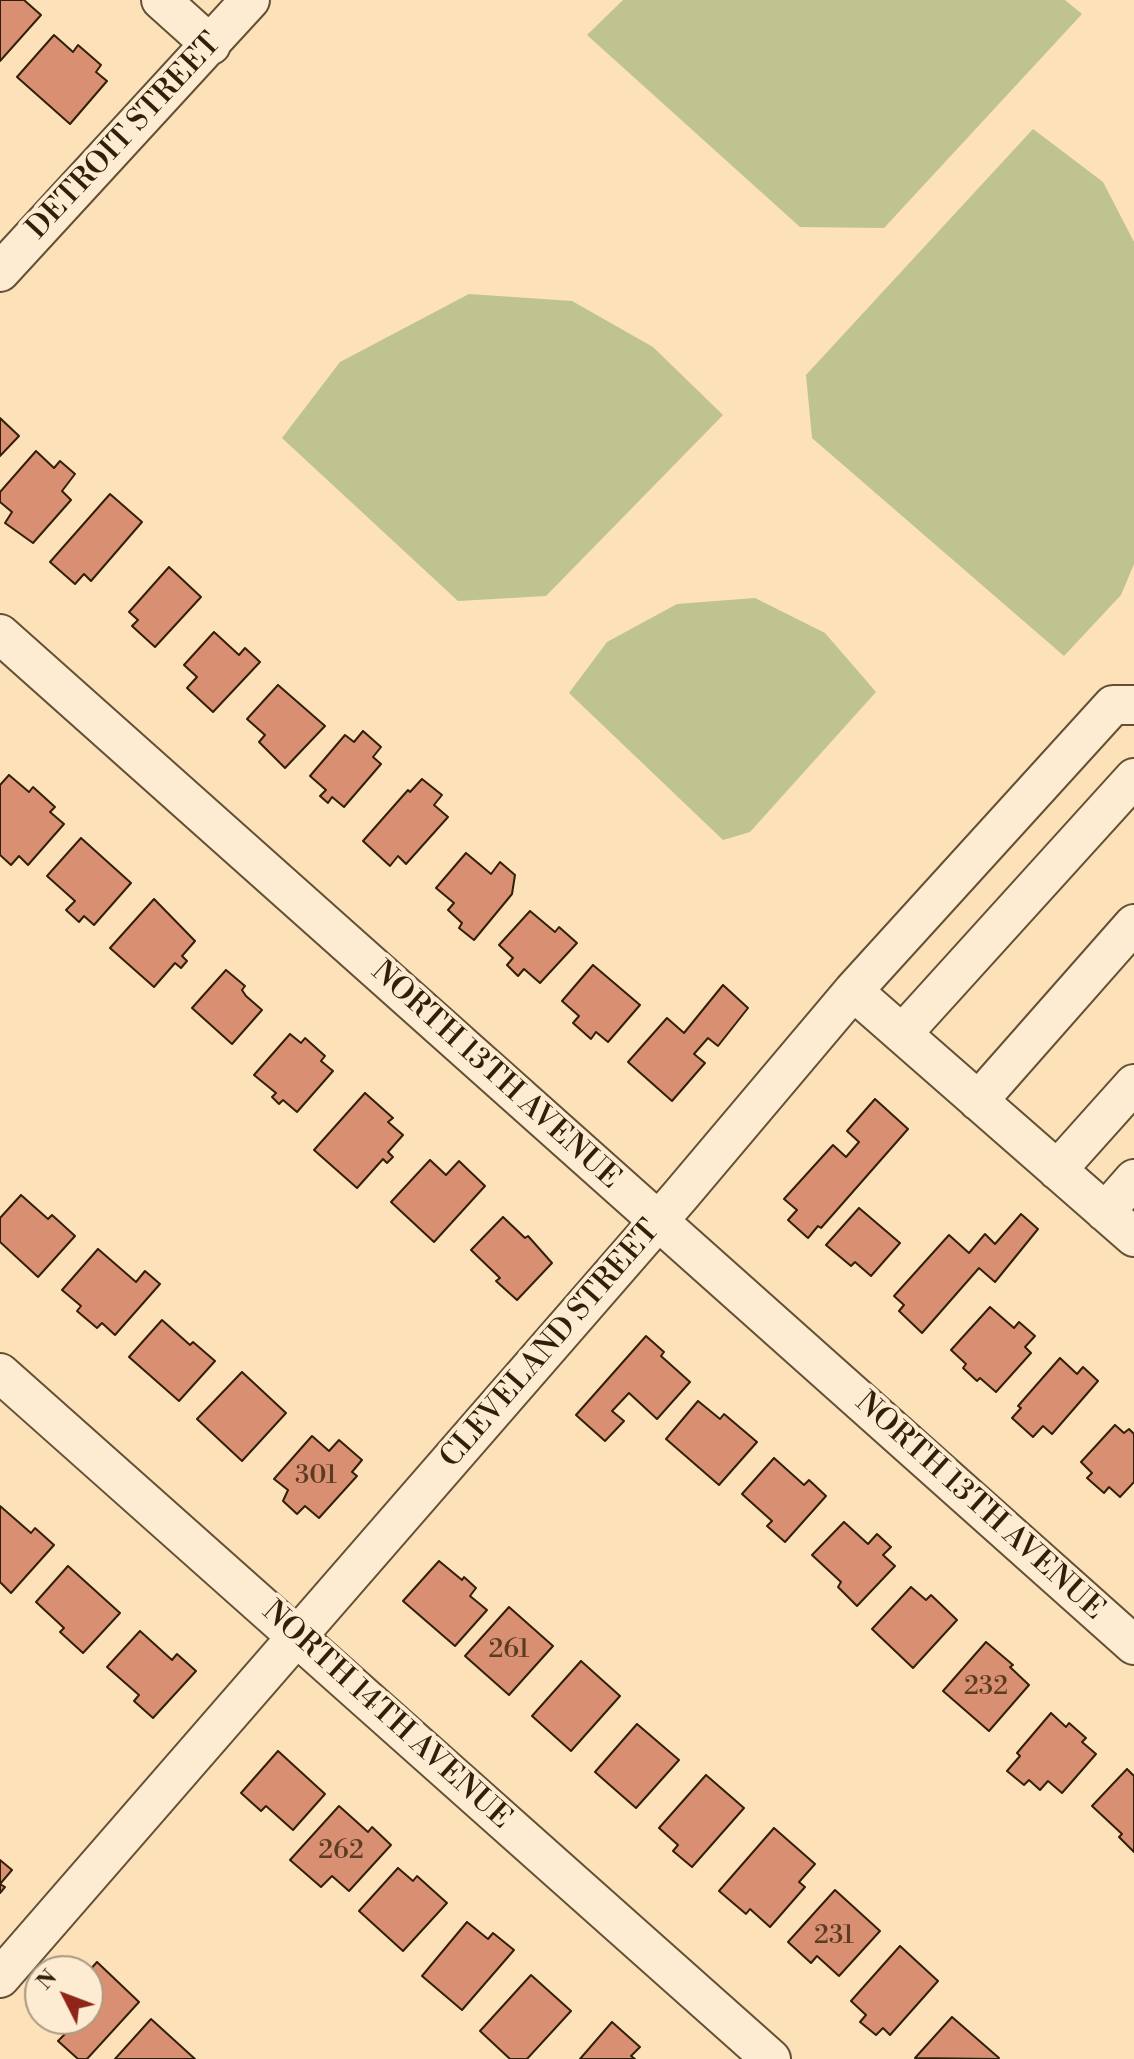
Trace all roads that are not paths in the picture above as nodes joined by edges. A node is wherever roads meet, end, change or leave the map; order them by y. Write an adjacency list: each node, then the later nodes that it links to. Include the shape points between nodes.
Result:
1 (161, 0): 3 (street)
2 (250, 0): 3 (street, DETROIT STREET)
3 (211, 45): 4 (street, DETROIT STREET)
4 (0, 272)
5 (0, 634): 16 (street, NORTH 13TH AVENUE)
6 (1134, 705): 9 (street, CLEVELAND STREET, via 1113,705)
7 (1134, 778): 10 (street)
8 (1134, 924): 12 (street)
9 (853, 991): 10 (street); 16 (street, CLEVELAND STREET)
10 (902, 1034): 12 (street)
11 (1134, 1084): 13 (street)
12 (978, 1101): 13 (street)
13 (1057, 1170): 15 (street)
14 (1134, 1179): 15 (street)
15 (1105, 1212): 17 (street)
16 (658, 1221): 19 (street, CLEVELAND STREET); 20 (street, NORTH 13TH AVENUE)
17 (1134, 1237)
18 (0, 1373): 19 (street, NORTH 14TH AVENUE)
19 (296, 1636): 21 (street, CLEVELAND STREET); 22 (street, NORTH 14TH AVENUE)
20 (1134, 1645)
21 (0, 1978)
22 (771, 2059)

